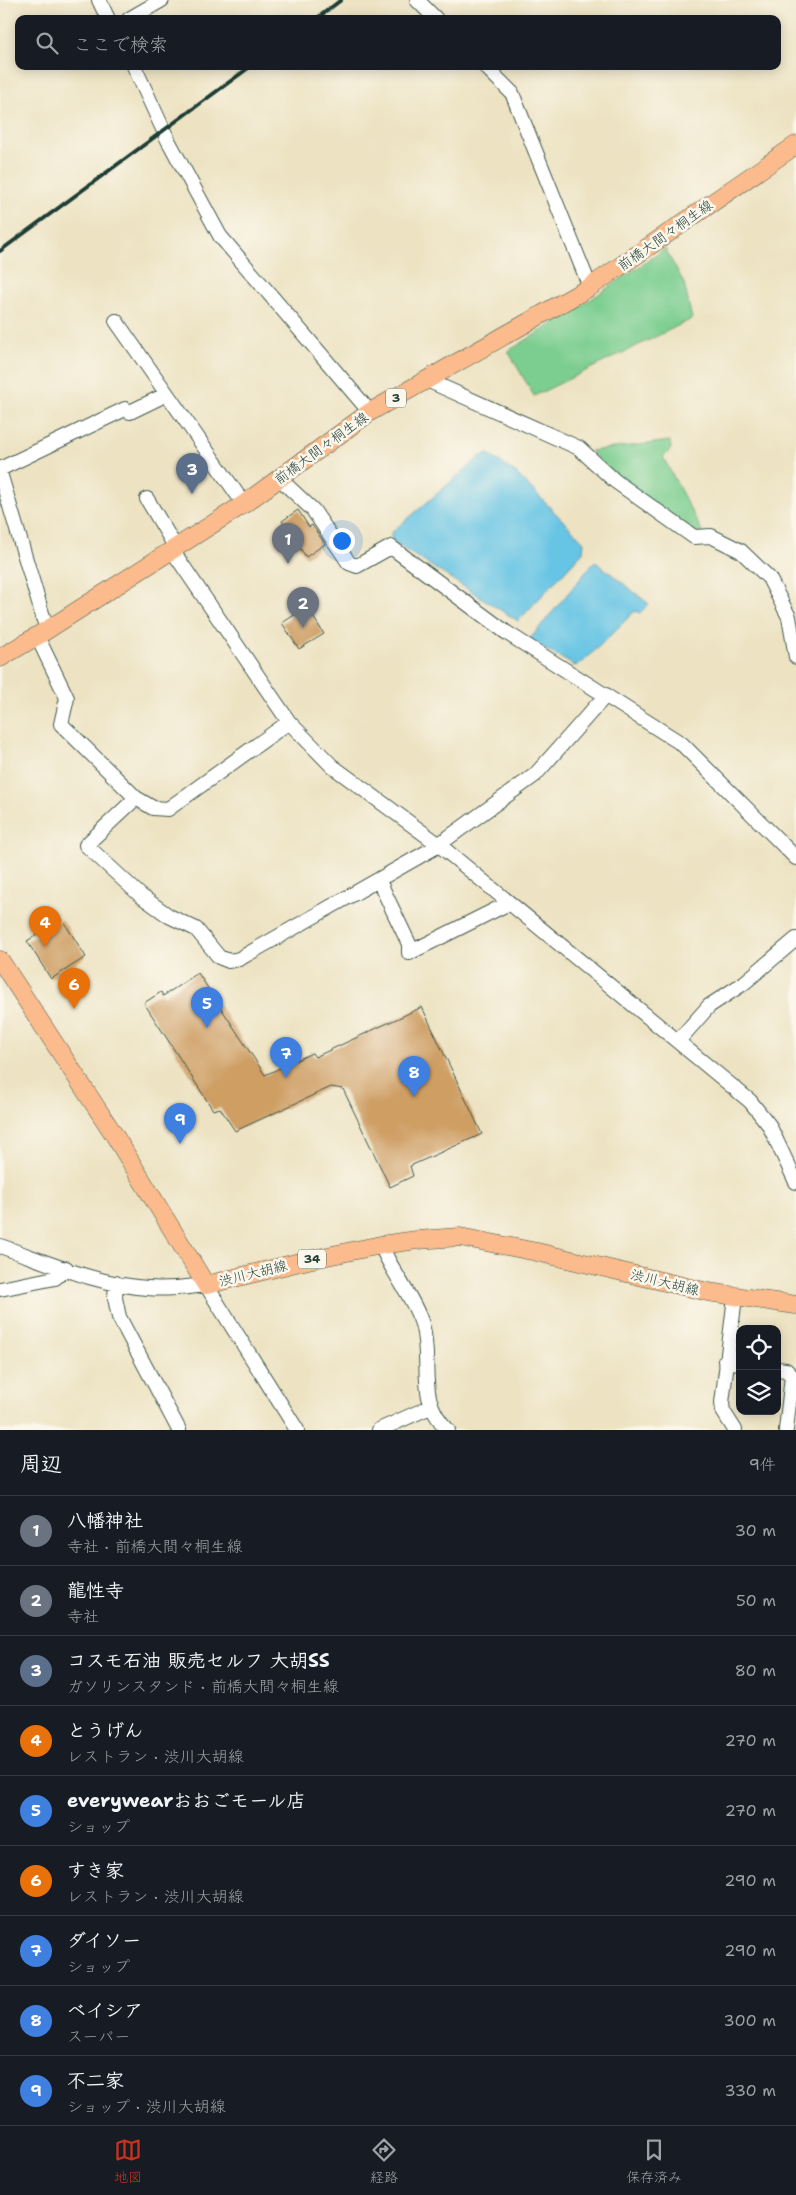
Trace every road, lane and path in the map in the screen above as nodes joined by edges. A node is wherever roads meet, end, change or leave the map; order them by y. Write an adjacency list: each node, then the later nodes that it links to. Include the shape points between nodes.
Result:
1 (98, 0): 4 (street)
2 (162, 0): 5 (street)
3 (417, 0): 6 (street)
4 (106, 15)
5 (136, 15)
6 (432, 15)
7 (136, 70): 14 (street, via 168,140 220,236)
8 (488, 70): 10 (street, via 512,93)
9 (796, 144): 10 (main road, 前橋大間々桐生線 / 3)
10 (590, 287): 12 (main road, 前橋大間々桐生線 / 3)
11 (116, 321): 13 (street)
12 (427, 380): 14 (main road, 前橋大間々桐生線 / 3); 22 (street, via 579,448 615,481 694,537 711,536 741,551 769,578 777,593 789,617)
13 (167, 394): 15 (street, via 130,412 125,409); 19 (street)
14 (370, 412): 16 (main road, 前橋大間々桐生線 / 3)
15 (0, 471): 18 (street)
16 (280, 478): 19 (main road, 前橋大間々桐生線 / 3); 24 (street, via 313,510 349,563 358,566 391,547 507,633)
17 (147, 499): 20 (street)
18 (4, 502): 21 (street)
19 (244, 504): 20 (main road, 前橋大間々桐生線 / 3)
20 (174, 549): 21 (main road, 前橋大間々桐生線 / 3); 25 (street)
21 (42, 633): 23 (main road, 前橋大間々桐生線 / 3); 26 (street, via 67,698 61,724)
22 (796, 657)
23 (0, 658)
24 (606, 695): 27 (street, via 535,774); 28 (street, via 682,744)
25 (289, 722): 26 (street, via 168,809 154,808); 27 (street, via 332,766)
26 (136, 798): 29 (street, via 86,845 141,896 169,916 196,929 224,960 239,959)
27 (438, 844): 29 (street); 30 (street)
28 (796, 858)
29 (379, 881): 30 (street, via 409,944 409,953)
30 (509, 903): 33 (street)
31 (796, 939): 33 (street, via 744,983 709,1006)
32 (0, 960): 39 (main road, 渋川大胡線, via 110,1128)
33 (679, 1040): 34 (street, via 756,1106 769,1125)
34 (796, 1182)
35 (381, 1245): 39 (main road, 渋川大胡線 / 34); 41 (main road, 渋川大胡線 / 34, via 440,1238 480,1239); 46 (street, via 421,1322 427,1350)
36 (0, 1246): 37 (street)
37 (66, 1268): 38 (street); 40 (street, via 50,1279)
38 (116, 1283): 39 (street, via 148,1288); 47 (street, via 114,1298 119,1317)
39 (206, 1285): 48 (street)
40 (0, 1289)
41 (735, 1298): 42 (main road, 渋川大胡線 / 34); 43 (street)
42 (796, 1305)
43 (726, 1361): 44 (street); 51 (street, via 723,1411)
44 (736, 1362)
45 (780, 1370): 52 (street, via 790,1373 793,1382)
46 (430, 1406): 49 (street); 50 (street)
47 (179, 1430)
48 (297, 1430)
49 (379, 1430)
50 (448, 1430)
51 (735, 1430)
52 (786, 1430)

